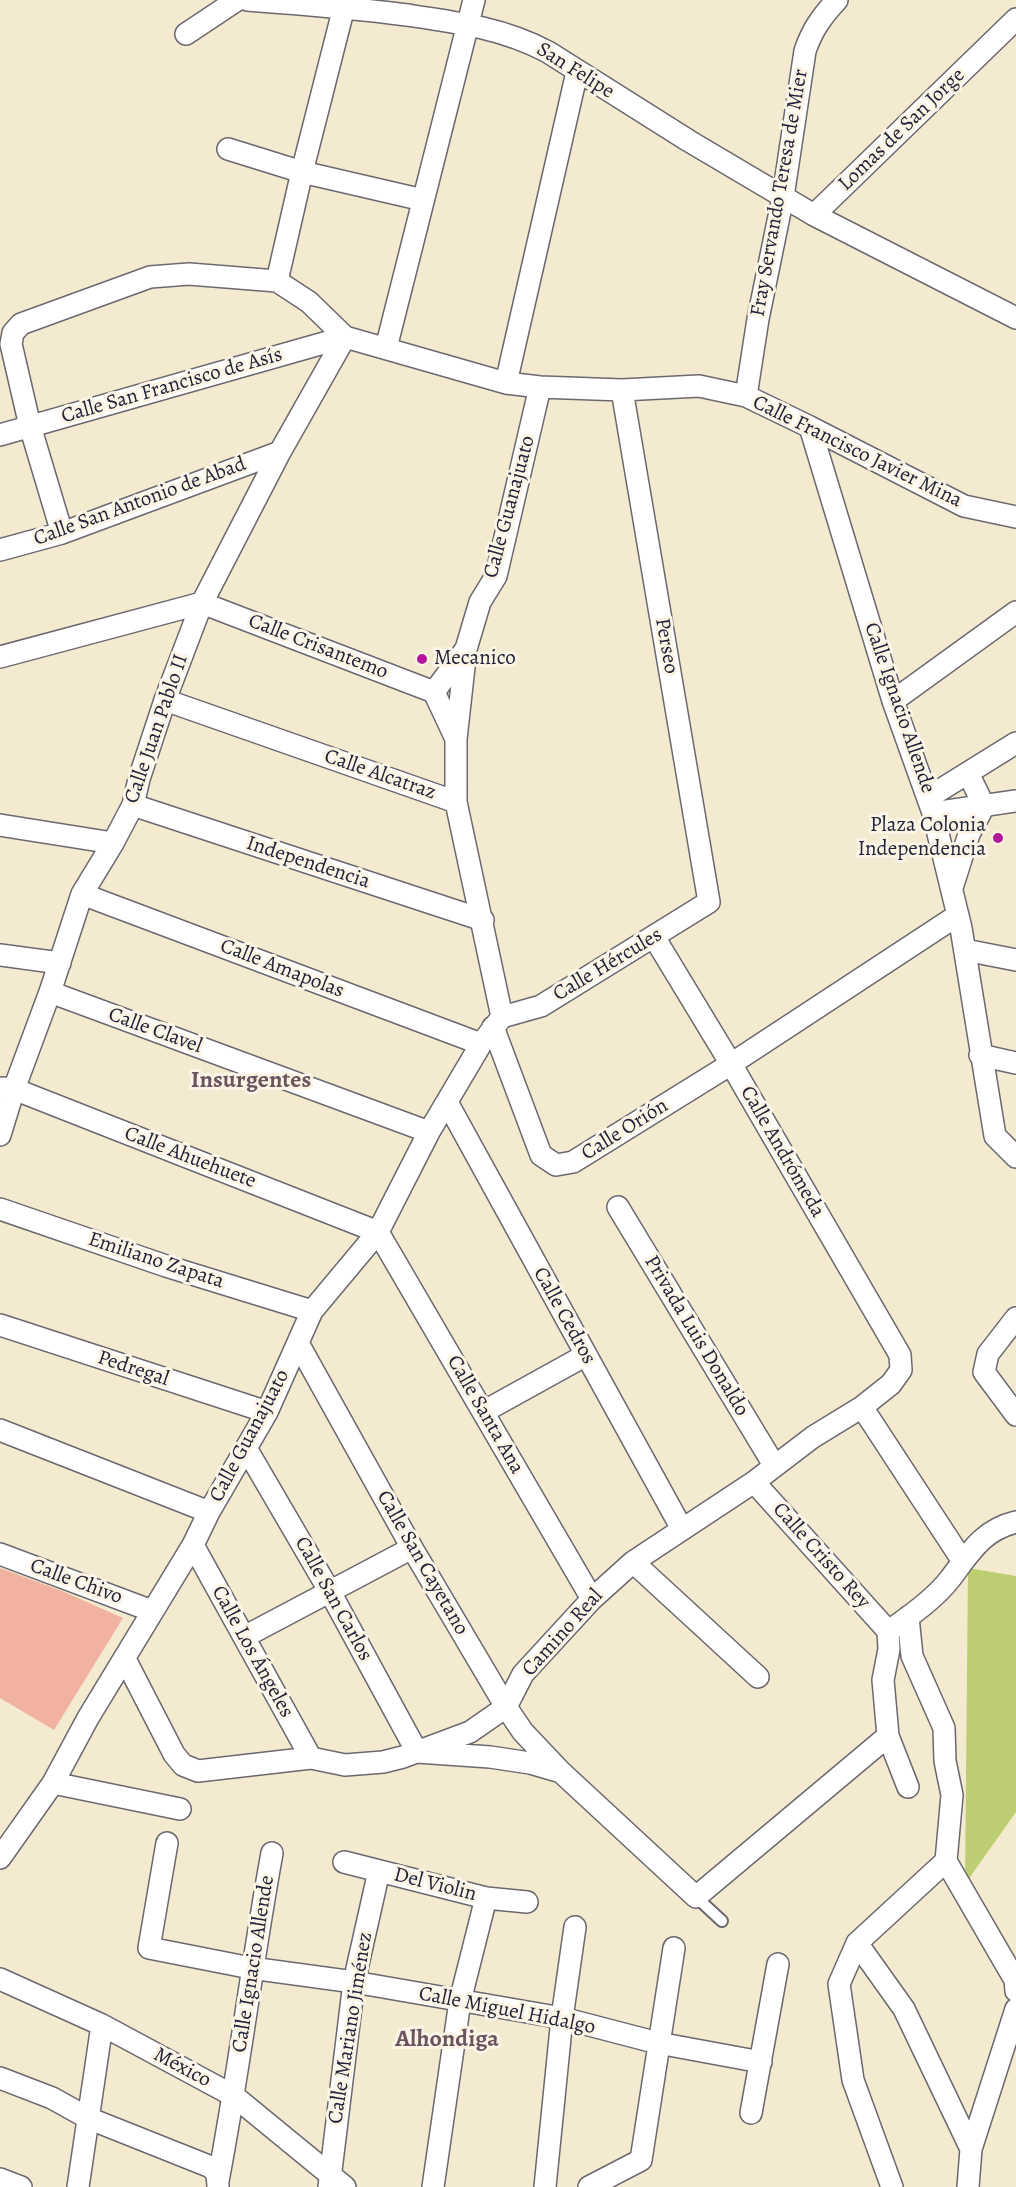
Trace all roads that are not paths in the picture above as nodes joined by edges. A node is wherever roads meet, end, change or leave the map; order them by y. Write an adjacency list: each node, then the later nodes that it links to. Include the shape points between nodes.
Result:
1 (237, 0): 8 (street)
2 (247, 0): 5 (street, San Felipe)
3 (474, 0): 7 (street)
4 (837, 0): 12 (street, Fray Servando Teresa de Mier, via 810,34 805,51)
5 (344, 7): 7 (street, San Felipe); 11 (street)
6 (1016, 19): 14 (street, Lomas de San Jorge)
7 (467, 24): 9 (street, San Felipe, via 525,40); 13 (street)
8 (186, 34)
9 (577, 72): 12 (street, San Felipe); 19 (street)
10 (228, 150): 11 (street)
11 (302, 172): 13 (street); 15 (street)
12 (783, 197): 14 (street); 22 (street, Fray Servando Teresa de Mier)
13 (423, 200): 18 (street)
14 (814, 215): 16 (street)
15 (277, 282): 17 (street, via 309,302); 23 (street, via 189,274 150,277 21,324 13,333 11,344)
16 (1016, 318)
17 (345, 337): 18 (street, Calle Francisco Javier Mina); 23 (street, Calle San Francisco de Asís); 26 (street, Calle Juan Pablo II)
18 (386, 348): 19 (street, Calle Francisco Javier Mina)
19 (506, 383): 20 (street, Calle Francisco Javier Mina)
20 (540, 387): 21 (street, Calle Francisco Javier Mina); 32 (street, Calle Guanajuato, via 496,576 480,602)
21 (622, 390): 22 (street, Calle Francisco Javier Mina, via 699,386); 49 (street, Perseo)
22 (746, 396): 24 (street, Calle Francisco Javier Mina)
23 (30, 426): 25 (street, Calle San Francisco de Asís); 28 (street)
24 (810, 427): 27 (street, Calle Francisco Javier Mina, via 964,506); 36 (street, Calle Ignacio Allende)
25 (0, 435)
26 (279, 452): 28 (street, Calle San Antonio de Abad); 30 (street, Calle Juan Pablo II)
27 (1015, 513)
28 (62, 533): 29 (street, Calle San Antonio de Abad)
29 (0, 550)
30 (202, 603): 33 (street); 34 (street, Calle Crisantemo); 35 (street, Calle Juan Pablo II)
31 (1016, 612): 36 (street)
32 (466, 649): 34 (street); 37 (street, Calle Guanajuato)
33 (0, 657)
34 (434, 692): 37 (street)
35 (165, 700): 41 (street, Calle Alcatraz); 42 (street, Calle Juan Pablo II)
36 (893, 701): 43 (street, Calle Ignacio Allende)
37 (456, 739): 41 (street, Calle Guanajuato)
38 (1016, 743): 39 (street)
39 (968, 773): 43 (street); 44 (street)
40 (1016, 801): 44 (street)
41 (456, 802): 51 (street, Calle Alcatraz)
42 (133, 805): 46 (street, Calle Juan Pablo II); 51 (street, Independencia)
43 (931, 805): 44 (street); 47 (street, Calle Ignacio Allende)
44 (984, 806): 47 (street, via 969,834)
45 (0, 825): 46 (street)
46 (114, 843): 48 (street, Calle Juan Pablo II)
47 (952, 889): 50 (street, Calle Ignacio Allende)
48 (82, 894): 56 (street, Calle Juan Pablo II); 58 (street, Calle Amapolas)
49 (709, 902): 52 (street, Calle Hércules)
50 (958, 915): 53 (street, Calle Ignacio Allende); 61 (street, Calle Orión)
51 (483, 920): 58 (street, Calle Alcatraz)
52 (654, 937): 58 (street, Calle Hércules, via 541,1006); 61 (street, Calle Andrómeda)
53 (965, 950): 55 (street); 59 (street, Calle Ignacio Allende)
54 (0, 955): 56 (street)
55 (1016, 960)
56 (60, 963): 57 (street, Calle Juan Pablo II)
57 (50, 993): 62 (street, Calle Juan Pablo II); 64 (street, Calle Clavel)
58 (492, 1029): 61 (street, Calle Orión, via 541,1155 556,1165 573,1162); 63 (street, Calle Guanajuato)
59 (980, 1055): 60 (street); 66 (street, Calle Ignacio Allende, via 995,1136)
60 (1016, 1063)
61 (730, 1064): 75 (street, Calle Andrómeda, via 900,1354)
62 (7, 1088): 65 (street, Calle Juan Pablo II); 69 (street, Calle Ahuehuete)
63 (447, 1102): 64 (street, Calle Guanajuato); 74 (street, Calle Cedros)
64 (429, 1132): 69 (street, Calle Guanajuato)
65 (0, 1135)
66 (1016, 1157)
67 (618, 1207): 82 (street, Privada Luis Donaldo)
68 (0, 1209): 70 (street, Emiliano Zapata)
69 (378, 1232): 70 (street, Calle Guanajuato); 79 (street, Calle Santa Ana)
70 (312, 1311): 73 (street, Calle Guanajuato)
71 (1016, 1318): 77 (street, via 988,1354 984,1372)
72 (0, 1325): 78 (street, Pedregal)
73 (298, 1343): 78 (street, Calle Guanajuato); 88 (street, Calle San Cayetano)
74 (586, 1355): 79 (street); 86 (street, Calle Cedros)
75 (901, 1370): 76 (street, Camino Real, via 891,1384)
76 (862, 1407): 82 (street, Camino Real); 90 (street)
77 (1014, 1411)
78 (267, 1412): 81 (street, Calle Guanajuato)
79 (483, 1412): 93 (street, Calle Santa Ana)
80 (0, 1430): 84 (street)
81 (246, 1448): 84 (street, Calle Guanajuato); 92 (street, Calle San Carlos)
82 (774, 1465): 83 (street, Camino Real)
83 (754, 1482): 86 (street, Camino Real); 96 (street, Calle Cristo Rey)
84 (209, 1512): 87 (street, Calle Guanajuato)
85 (1016, 1522): 90 (street, via 980,1540)
86 (682, 1529): 91 (street, Camino Real)
87 (193, 1545): 94 (street, Calle Guanajuato); 97 (street, Calle Los Ángeles)
88 (412, 1548): 92 (street); 100 (street, Calle San Cayetano)
89 (0, 1554): 94 (street, Calle Chivo)
90 (963, 1560): 95 (street, via 949,1581)
91 (633, 1562): 93 (street, Camino Real); 99 (street)
92 (330, 1592): 97 (street); 102 (street, Calle San Carlos)
93 (592, 1599): 100 (street, Camino Real, via 523,1674)
94 (152, 1611): 98 (street, Calle Guanajuato)
95 (908, 1617): 96 (street); 111 (street, via 912,1656 944,1728 952,1795)
96 (888, 1631): 101 (street, via 883,1680)
97 (244, 1637): 103 (street, Calle Los Ángeles)
98 (125, 1659): 103 (street, Camino Real, via 174,1755 183,1765 198,1771); 105 (street, Calle Guanajuato)
99 (758, 1677)
100 (506, 1707): 102 (street, Camino Real, via 470,1731); 104 (street, Calle San Cayetano, via 523,1732)
101 (888, 1736): 106 (street); 114 (street)
102 (417, 1752): 103 (street, Camino Real, via 383,1762 345,1765); 104 (street, Calle San Cayetano, via 490,1756)
103 (311, 1758)
104 (561, 1772): 114 (street, Calle San Cayetano)
105 (53, 1783): 107 (street); 110 (street, Calle Guanajuato)
106 (908, 1787)
107 (180, 1809)
108 (167, 1843): 122 (street, Calle Miguel Hidalgo, via 149,1948)
109 (272, 1853): 122 (street, Calle Ignacio Allende)
110 (0, 1858)
111 (946, 1861): 119 (street); 125 (street, via 1015,1980)
112 (344, 1862): 113 (street, Del Violin)
113 (379, 1871): 115 (street, Del Violin); 124 (street, Calle Mariano Jiménez)
114 (696, 1897): 117 (lane, Calle San Cayetano)
115 (486, 1898): 116 (street, Del Violin); 126 (street)
116 (527, 1902)
117 (722, 1921)
118 (575, 1927): 128 (street)
119 (857, 1943): 136 (street, via 904,2009); 145 (street, via 839,1984 840,1995 853,2080)
120 (674, 1948): 130 (street)
121 (778, 1964): 131 (street)
122 (251, 1968): 124 (street, Calle Miguel Hidalgo); 133 (street, Calle Ignacio Allende)
123 (0, 1979): 129 (street, México)
124 (354, 1982): 126 (street, Calle Miguel Hidalgo); 139 (street, Calle Mariano Jiménez)
125 (1016, 1991)
126 (460, 2001): 128 (street, Calle Miguel Hidalgo); 142 (street)
127 (1016, 2009): 136 (street)
128 (562, 2018): 130 (street, Calle Miguel Hidalgo); 143 (street)
129 (102, 2025): 133 (street, México); 135 (street)
130 (658, 2043): 131 (street, Calle Miguel Hidalgo); 144 (street, via 641,2160)
131 (761, 2062): 134 (street)
132 (0, 2078): 135 (street, via 52,2098)
133 (234, 2096): 137 (street, Calle Ignacio Allende); 139 (street, México)
134 (751, 2113)
135 (88, 2118): 137 (street); 141 (street)
136 (971, 2149): 146 (street)
137 (216, 2178)
138 (0, 2179): 140 (street)
139 (334, 2183)
140 (21, 2187)
141 (78, 2187)
142 (433, 2187)
143 (544, 2187)
144 (589, 2187)
145 (892, 2187)
146 (968, 2187)

